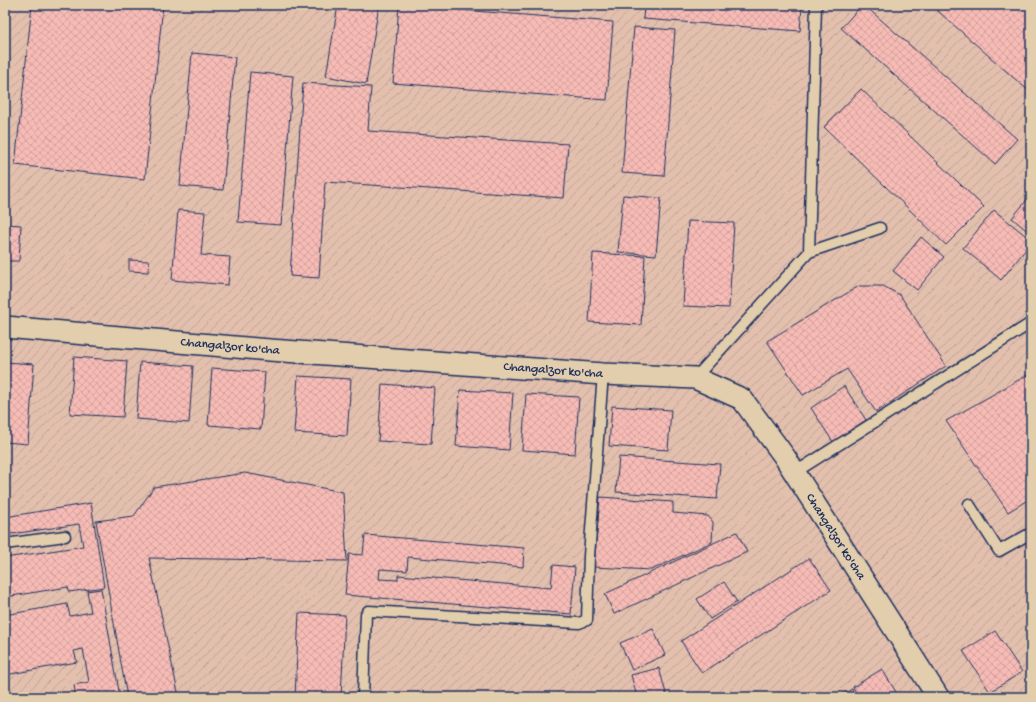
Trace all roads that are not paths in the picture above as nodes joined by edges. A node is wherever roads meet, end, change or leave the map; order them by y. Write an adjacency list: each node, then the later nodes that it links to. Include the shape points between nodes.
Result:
1 (816, 5): 3 (lane)
2 (880, 228): 3 (lane)
3 (809, 252): 7 (lane)
4 (1031, 323): 8 (lane)
5 (5, 327): 6 (street, Changalzor ko'cha, via 270,350)
6 (603, 374): 7 (street, Changalzor ko'cha); 13 (lane, via 586,620 579,623 368,611)
7 (695, 378): 8 (street, Changalzor ko'cha, via 742,399)
8 (794, 473): 14 (street, Changalzor ko'cha)
9 (969, 504): 10 (lane, via 999,551)
10 (1031, 533)
11 (65, 536): 12 (lane)
12 (5, 544)
13 (363, 697)
14 (938, 697)

